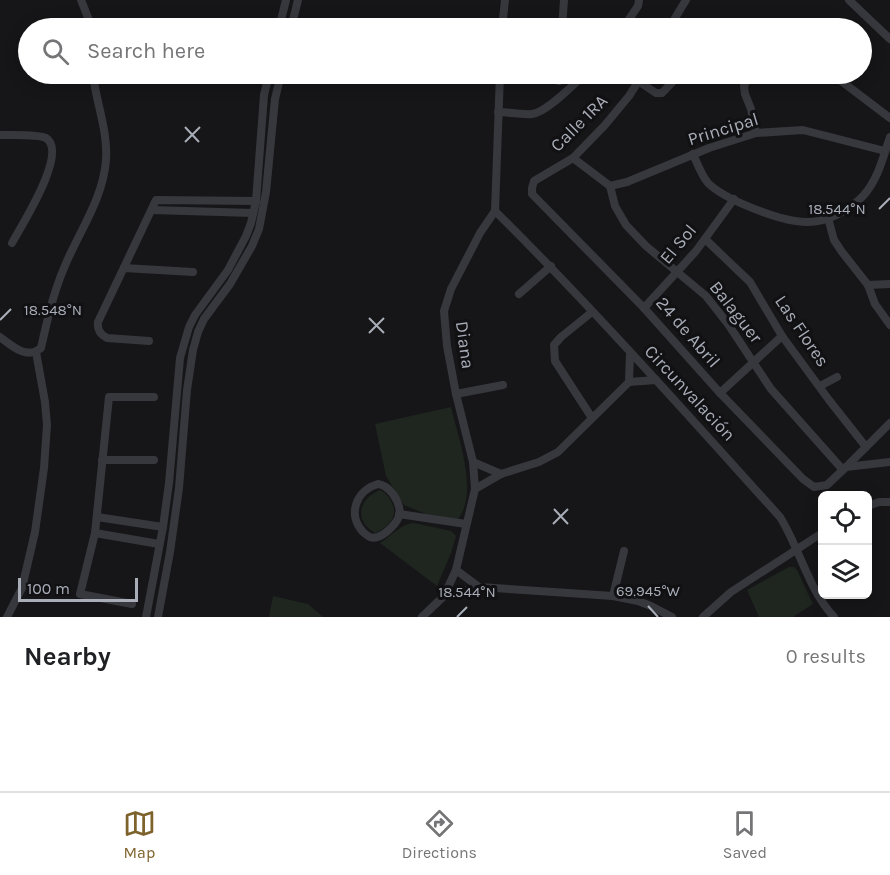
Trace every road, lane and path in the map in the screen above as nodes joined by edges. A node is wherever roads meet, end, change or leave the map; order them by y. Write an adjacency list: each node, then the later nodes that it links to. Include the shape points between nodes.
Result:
1 (81, 0): 9 (street)
2 (286, 0): 10 (street)
3 (298, 0): 11 (street)
4 (505, 0): 12 (street)
5 (564, 0): 13 (street)
6 (639, 0): 14 (street)
7 (686, 0): 15 (street)
8 (849, 0): 16 (street)
9 (88, 18)
10 (282, 18)
11 (294, 18)
12 (503, 18)
13 (563, 18)
14 (630, 18)
15 (675, 18)
16 (868, 18)
17 (872, 22): 18 (street)
18 (890, 39)
19 (95, 84): 60 (street, via 105,130 106,161 86,225 64,268 41,348)
20 (266, 84): 40 (street)
21 (279, 84): 99 (street, via 259,229 230,284 204,319 193,350 179,488)
22 (499, 84): 29 (street)
23 (574, 84): 29 (street, via 538,112)
24 (636, 84): 36 (street, Calle 1RA)
25 (647, 84): 26 (street, via 656,93 662,93)
26 (671, 84)
27 (745, 84): 31 (street)
28 (845, 84): 30 (street)
29 (498, 112): 42 (street)
30 (890, 118)
31 (756, 133): 34 (street, Principal, via 803,130); 35 (street, Principal)
32 (0, 135): 46 (street, via 44,136 53,154 41,190)
33 (890, 137): 34 (street)
34 (885, 151): 44 (street, via 874,181 863,197)
35 (693, 154): 37 (street, Principal); 39 (street, via 707,181)
36 (573, 158): 37 (street); 38 (street, Calle 1RA, via 534,181)
37 (610, 186): 50 (street, Balaguer, via 626,225)
38 (532, 188): 54 (street, 24 de Abril, via 532,194)
39 (734, 199): 44 (street, via 792,221); 45 (street, El Sol)
40 (256, 201): 41 (street, via 156,200); 43 (street)
41 (152, 210): 43 (street); 48 (street)
42 (495, 211): 47 (street, Circunvalación); 69 (street, Diana, via 451,289 444,310)
43 (253, 213): 86 (street, via 228,270 195,315 180,358)
44 (828, 218): 51 (street, via 834,240)
45 (705, 239): 50 (street, El Sol); 57 (street, Las Flores, via 750,282)
46 (12, 243)
47 (551, 267): 53 (street); 55 (street, Circunvalación)
48 (124, 268): 49 (street); 59 (street, via 98,327 107,338)
49 (193, 272)
50 (677, 272): 54 (street, El Sol); 62 (street, Balaguer, via 706,296)
51 (868, 285): 52 (street); 56 (street, via 875,304)
52 (890, 285)
53 (519, 294)
54 (645, 308): 68 (street, 24 de Abril)
55 (592, 312): 61 (street, Circunvalación); 71 (street, via 554,345 555,361)
56 (890, 325)
57 (782, 336): 62 (street); 67 (street, Las Flores)
58 (0, 337): 60 (street, via 24,352)
59 (150, 341)
60 (36, 352): 97 (street, via 47,425 44,468 22,588)
61 (630, 353): 64 (street, Circunvalación); 65 (street)
62 (754, 363): 68 (street); 78 (street, Balaguer, via 771,389)
63 (837, 377): 67 (street)
64 (656, 380): 65 (street); 90 (street, Circunvalación, via 780,517)
65 (629, 382): 71 (street)
66 (503, 385): 69 (street)
67 (820, 386): 73 (street, Las Flores)
68 (720, 393): 78 (street, 24 de Abril, via 814,487 826,485)
69 (456, 394): 76 (street, Diana)
70 (154, 397): 74 (street, via 109,397)
71 (592, 418): 79 (street, via 558,452)
72 (890, 423): 73 (street)
73 (866, 447): 78 (street)
74 (102, 460): 75 (street); 84 (street)
75 (154, 460)
76 (473, 462): 79 (street); 80 (street, Diana)
77 (890, 462): 78 (street)
78 (845, 469)
79 (501, 474): 80 (street)
80 (475, 489): 85 (street, Diana)
81 (890, 502): 82 (street)
82 (872, 504)
83 (399, 513): 83 (street, via 396,499 381,484 359,497 354,513 357,524 373,538 396,522); 85 (street)
84 (97, 517): 86 (street); 87 (street)
85 (466, 524): 92 (street, Diana)
86 (163, 527): 89 (street)
87 (95, 533): 89 (street); 96 (street, via 80,594)
88 (818, 536): 90 (street)
89 (159, 544): 98 (street)
90 (797, 550): 102 (street, via 731,592); 103 (street, Circunvalación, via 811,582)
91 (624, 551): 95 (street)
92 (456, 570): 93 (street); 94 (street, Diana)
93 (479, 587): 94 (street); 95 (street)
94 (444, 596): 100 (street, Diana)
95 (613, 596): 101 (street, via 638,601)
96 (132, 604)
97 (7, 617)
98 (146, 617)
99 (158, 617)
100 (422, 617)
101 (672, 617)
102 (703, 617)
103 (834, 617)

